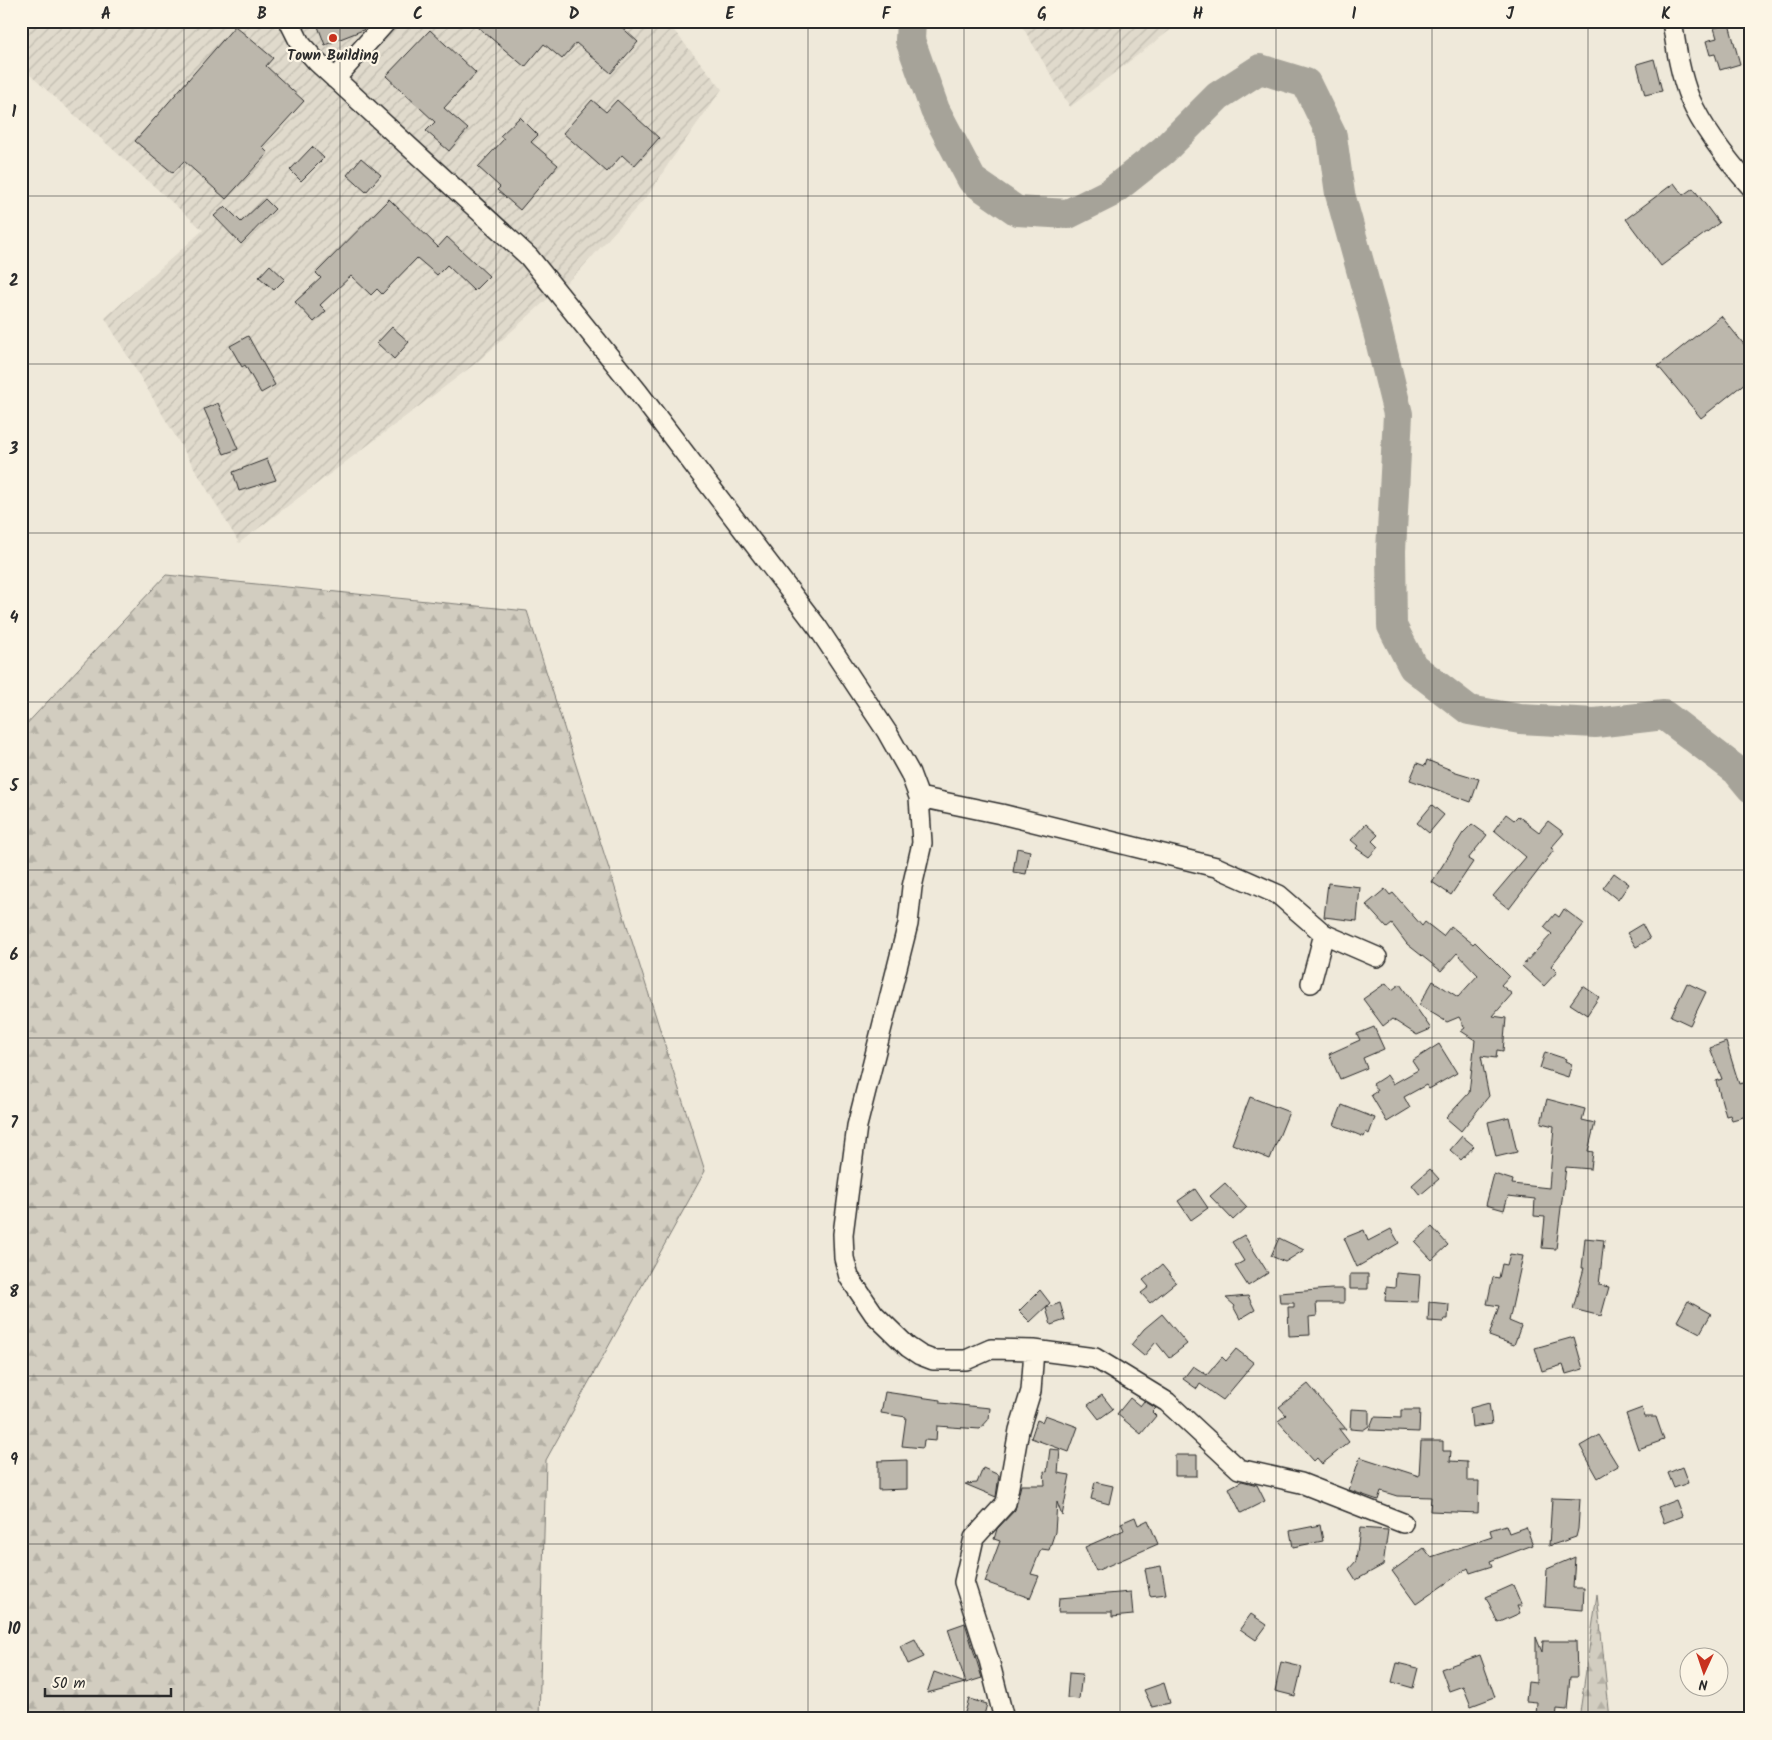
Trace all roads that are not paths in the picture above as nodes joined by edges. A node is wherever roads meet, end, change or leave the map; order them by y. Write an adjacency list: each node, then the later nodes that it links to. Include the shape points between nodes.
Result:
1 (289, 21): 4 (street, via 300,44)
2 (387, 21): 4 (street)
3 (1672, 21): 5 (street, via 1690,99 1727,158)
4 (336, 79): 6 (street, via 529,257 568,305 818,628 887,732 910,773)
5 (1751, 188)
6 (919, 797): 7 (street, via 1216,867 1279,895); 10 (street, via 922,843 908,924 857,1126 843,1234 844,1258 849,1277 874,1314 920,1355 951,1361 966,1360 991,1349)
7 (1324, 934): 8 (street); 9 (street)
8 (1377, 957)
9 (1311, 983)
10 (1034, 1350): 11 (street, via 1095,1358 1167,1402 1239,1469 1301,1484); 12 (street, via 1031,1391 1019,1430 1006,1502 974,1538 964,1582)
11 (1403, 1523)
12 (1004, 1719)

